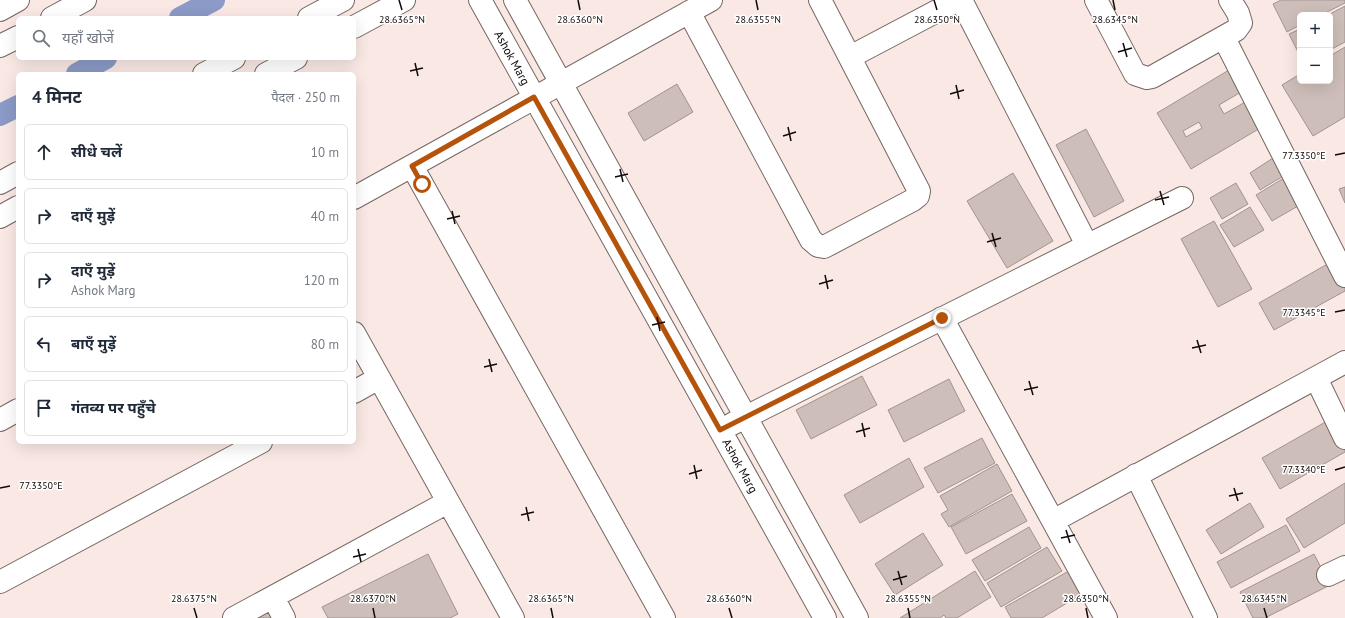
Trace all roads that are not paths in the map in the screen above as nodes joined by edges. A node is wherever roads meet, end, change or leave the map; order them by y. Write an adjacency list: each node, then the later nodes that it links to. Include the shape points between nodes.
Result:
1 (18, 0): 12 (street)
2 (86, 0): 14 (street)
3 (343, 0): 15 (street)
4 (404, 0): 16 (street)
5 (480, 0): 26 (street, Ashok Marg)
6 (514, 0): 25 (street)
7 (711, 0): 13 (street)
8 (820, 0): 20 (street)
9 (959, 0): 20 (street); 34 (street)
10 (1096, 0): 18 (street, via 1135,74 1141,77 1152,77)
11 (1230, 0): 18 (street, via 1241,23)
12 (0, 10)
13 (689, 12): 20 (street, via 811,240 824,247 914,200 919,191); 25 (street)
14 (56, 16)
15 (313, 16)
16 (356, 26)
17 (16, 38): 19 (street)
18 (1224, 38): 35 (street)
19 (0, 46)
20 (850, 57)
21 (230, 60): 23 (street)
22 (292, 60): 24 (street)
23 (209, 72)
24 (270, 72)
25 (561, 83): 26 (street); 43 (street)
26 (534, 97): 27 (street); 45 (street, Ashok Marg)
27 (412, 166): 30 (street); 56 (street)
28 (16, 174): 29 (street)
29 (0, 183)
30 (356, 197)
31 (1182, 198): 34 (street)
32 (16, 208): 33 (street)
33 (0, 217)
34 (1087, 245): 36 (street)
35 (1345, 276)
36 (942, 318): 43 (street); 50 (street)
37 (356, 337): 39 (street)
38 (1345, 362): 40 (street)
39 (379, 378): 41 (street); 49 (street)
40 (1316, 378): 46 (street); 48 (street)
41 (356, 391)
42 (16, 411): 44 (street)
43 (746, 417): 45 (street); 58 (street)
44 (0, 420)
45 (720, 430): 57 (street, Ashok Marg)
46 (1345, 438)
47 (257, 444): 51 (street)
48 (1136, 475): 50 (street); 60 (street)
49 (448, 502): 52 (street); 55 (street)
50 (1053, 521): 59 (street)
51 (0, 582)
52 (273, 597): 53 (street); 54 (street)
53 (234, 618)
54 (284, 618)
55 (513, 618)
56 (664, 618)
57 (825, 618)
58 (857, 618)
59 (1106, 618)
60 (1206, 618)

